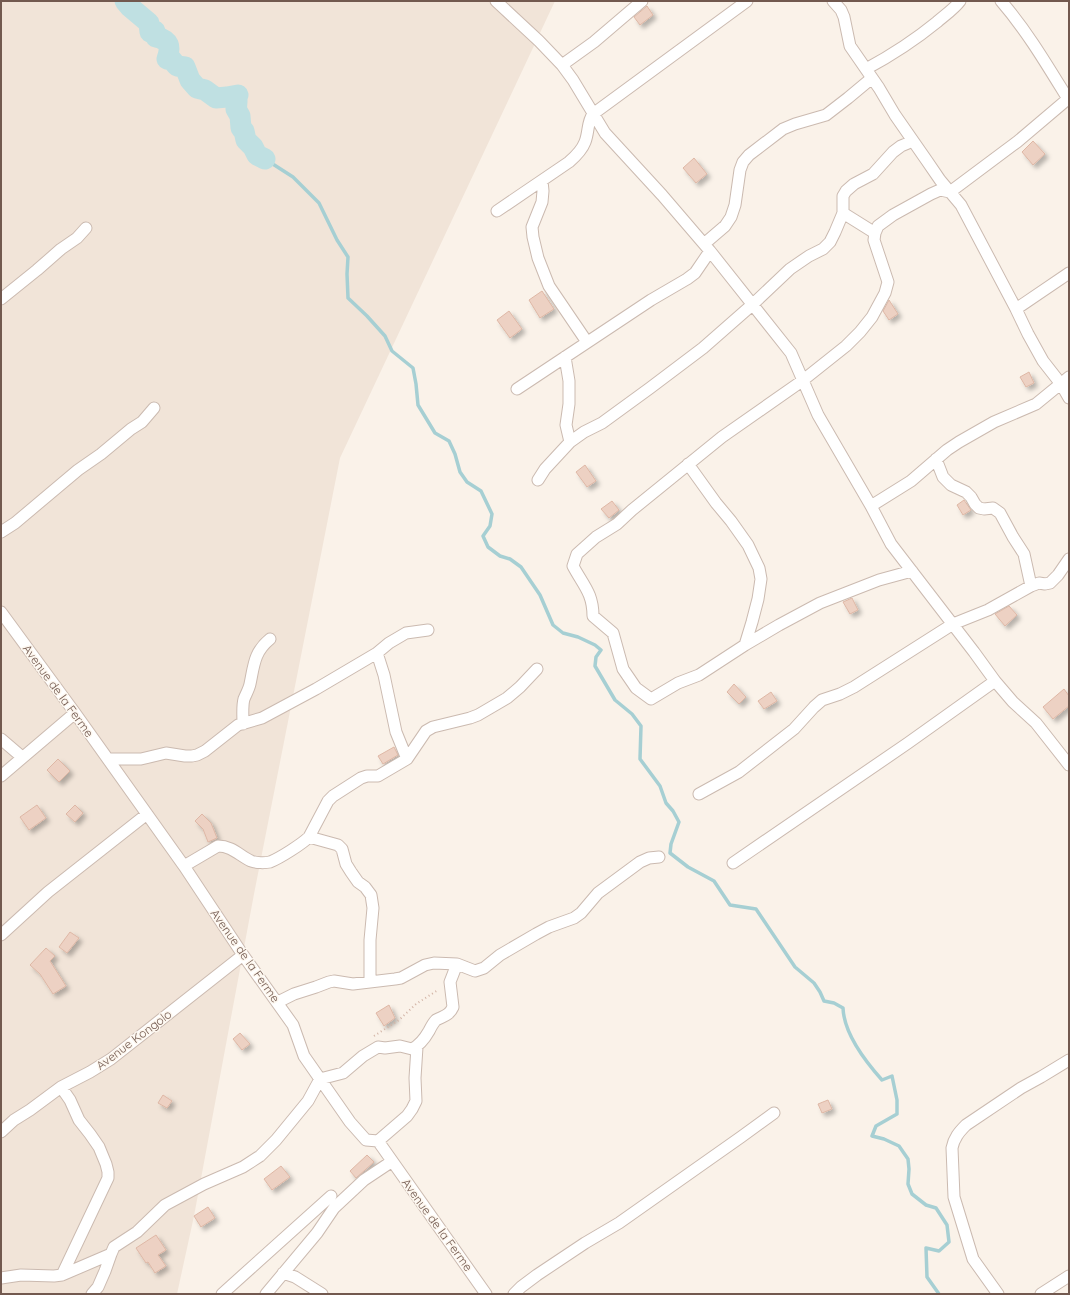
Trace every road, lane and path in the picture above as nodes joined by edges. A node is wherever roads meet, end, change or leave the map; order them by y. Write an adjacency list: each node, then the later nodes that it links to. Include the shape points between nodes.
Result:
1 (496, 1): 7 (street)
2 (642, 1): 7 (street, via 594,42)
3 (747, 1): 10 (street)
4 (833, 1): 8 (street, via 841,10 850,46)
5 (960, 1): 8 (street, via 921,35)
6 (1001, 1): 9 (street)
7 (562, 65): 10 (street)
8 (869, 73): 11 (street); 18 (street, via 848,98 826,115 783,129 748,154 740,170 731,217)
9 (1069, 98): 13 (street)
10 (593, 114): 12 (street, via 586,141 579,153); 18 (street, via 605,133)
11 (913, 142): 13 (street); 15 (street, via 900,146 873,174 846,191 843,196)
12 (542, 181): 14 (street); 23 (street, via 542,202 532,227 538,258 549,286)
13 (950, 192): 17 (street, via 940,190 921,199 878,226); 22 (street, via 961,205)
14 (497, 211)
15 (843, 213): 17 (street); 21 (street, via 830,242 790,269)
16 (86, 228): 20 (street, via 78,238)
17 (875, 233): 25 (street, via 874,240 888,282 885,293 872,317 860,332)
18 (707, 248): 21 (street); 23 (street, via 695,273)
19 (1069, 273): 22 (street)
20 (1, 299)
21 (752, 305): 25 (street, via 791,353); 30 (street, via 703,348 650,388)
22 (1016, 309): 26 (street, via 1043,361)
23 (587, 342): 24 (street)
24 (565, 357): 27 (street); 30 (street, via 569,381 566,425)
25 (802, 381): 32 (street); 34 (street, via 823,425)
26 (1065, 381): 28 (street); 31 (street, via 1036,404 974,432)
27 (517, 389)
28 (1069, 398)
29 (154, 408): 35 (street, via 142,422)
30 (570, 442): 33 (street)
31 (936, 460): 34 (street, via 911,481); 38 (street, via 943,477 951,485 966,492 979,508 993,508 1000,512 1024,554)
32 (688, 464): 43 (street, via 748,545 759,568 761,579 758,599); 43 (street, via 617,524 596,537 577,554 573,566 586,586 593,604 593,616 613,633 623,669 636,688 651,699 678,683 699,675)
33 (538, 480)
34 (871, 506): 37 (street, via 891,544)
35 (1, 532)
36 (1069, 559): 38 (street, via 1050,583)
37 (912, 571): 40 (street); 43 (street, via 879,580 820,603)
38 (1032, 586): 40 (street, via 988,610)
39 (1, 612): 47 (street, Avenue de la Ferme)
40 (953, 624): 46 (street); 55 (street, via 854,687 822,700 794,729 739,772)
41 (428, 630): 44 (street, via 406,633)
42 (270, 639): 48 (street, via 258,652 254,664 244,700)
43 (745, 645)
44 (377, 653): 48 (street, via 262,718); 52 (street, via 396,732)
45 (537, 669): 52 (street, via 507,698 487,710 470,718 426,731)
46 (994, 681): 53 (street, via 1012,702 1036,723); 59 (street)
47 (75, 713): 50 (street); 51 (street, Avenue de la Ferme)
48 (243, 724): 51 (street, via 232,729 205,751 192,756 166,753 141,759)
49 (1, 739): 50 (street)
50 (22, 757): 54 (street)
51 (108, 758): 56 (street, Avenue de la Ferme)
52 (407, 759): 57 (street, via 378,776 360,778 333,796)
53 (1068, 761)
54 (1, 776)
55 (699, 794)
56 (147, 814): 60 (street, Avenue de la Ferme); 61 (street, via 48,892)
57 (309, 837): 60 (street, via 269,862 252,861 225,846 218,846); 64 (street, via 338,845 351,872 371,895 373,908)
58 (658, 857): 63 (street, via 649,858 630,869 598,893 574,918 549,927 518,944 484,968 475,971)
59 (733, 862)
60 (184, 866): 62 (street, Avenue de la Ferme)
61 (1, 935)
62 (243, 955): 66 (street, Avenue de la Ferme); 71 (street, Avenue Kongolo, via 111,1059)
63 (457, 964): 64 (street, via 434,963 401,978); 68 (street, via 450,982 452,1011 436,1020)
64 (370, 982): 66 (street, via 329,982)
65 (438, 990): 67 (path)
66 (278, 1002): 70 (street, Avenue de la Ferme, via 293,1024 304,1056)
67 (370, 1039)
68 (417, 1047): 70 (street, via 378,1048 363,1056 343,1073); 74 (street, via 416,1101 407,1116)
69 (1069, 1060): 88 (street, via 966,1125 953,1140 954,1197 973,1259)
70 (320, 1079): 74 (street, Avenue de la Ferme, via 366,1140); 77 (street, via 308,1101 260,1156 165,1205 137,1232 114,1247)
71 (60, 1087): 73 (street, Avenue Kongolo); 79 (street, via 70,1100 79,1120 99,1147 108,1172 108,1178)
72 (774, 1113): 87 (street, via 624,1220 537,1275)
73 (1, 1132)
74 (378, 1141): 75 (street, Avenue de la Ferme)
75 (391, 1162): 78 (street, via 364,1180 334,1208); 86 (street, Avenue de la Ferme)
76 (331, 1196): 83 (street)
77 (111, 1254): 79 (street); 82 (street, via 98,1287)
78 (283, 1274): 84 (street); 85 (street, via 295,1277)
79 (62, 1275): 81 (street, via 21,1275)
80 (1069, 1276): 89 (street)
81 (1, 1278)
82 (92, 1294)
83 (222, 1294)
84 (266, 1294)
85 (322, 1294)
86 (486, 1294)
87 (514, 1294)
88 (998, 1294)
89 (1041, 1294)

